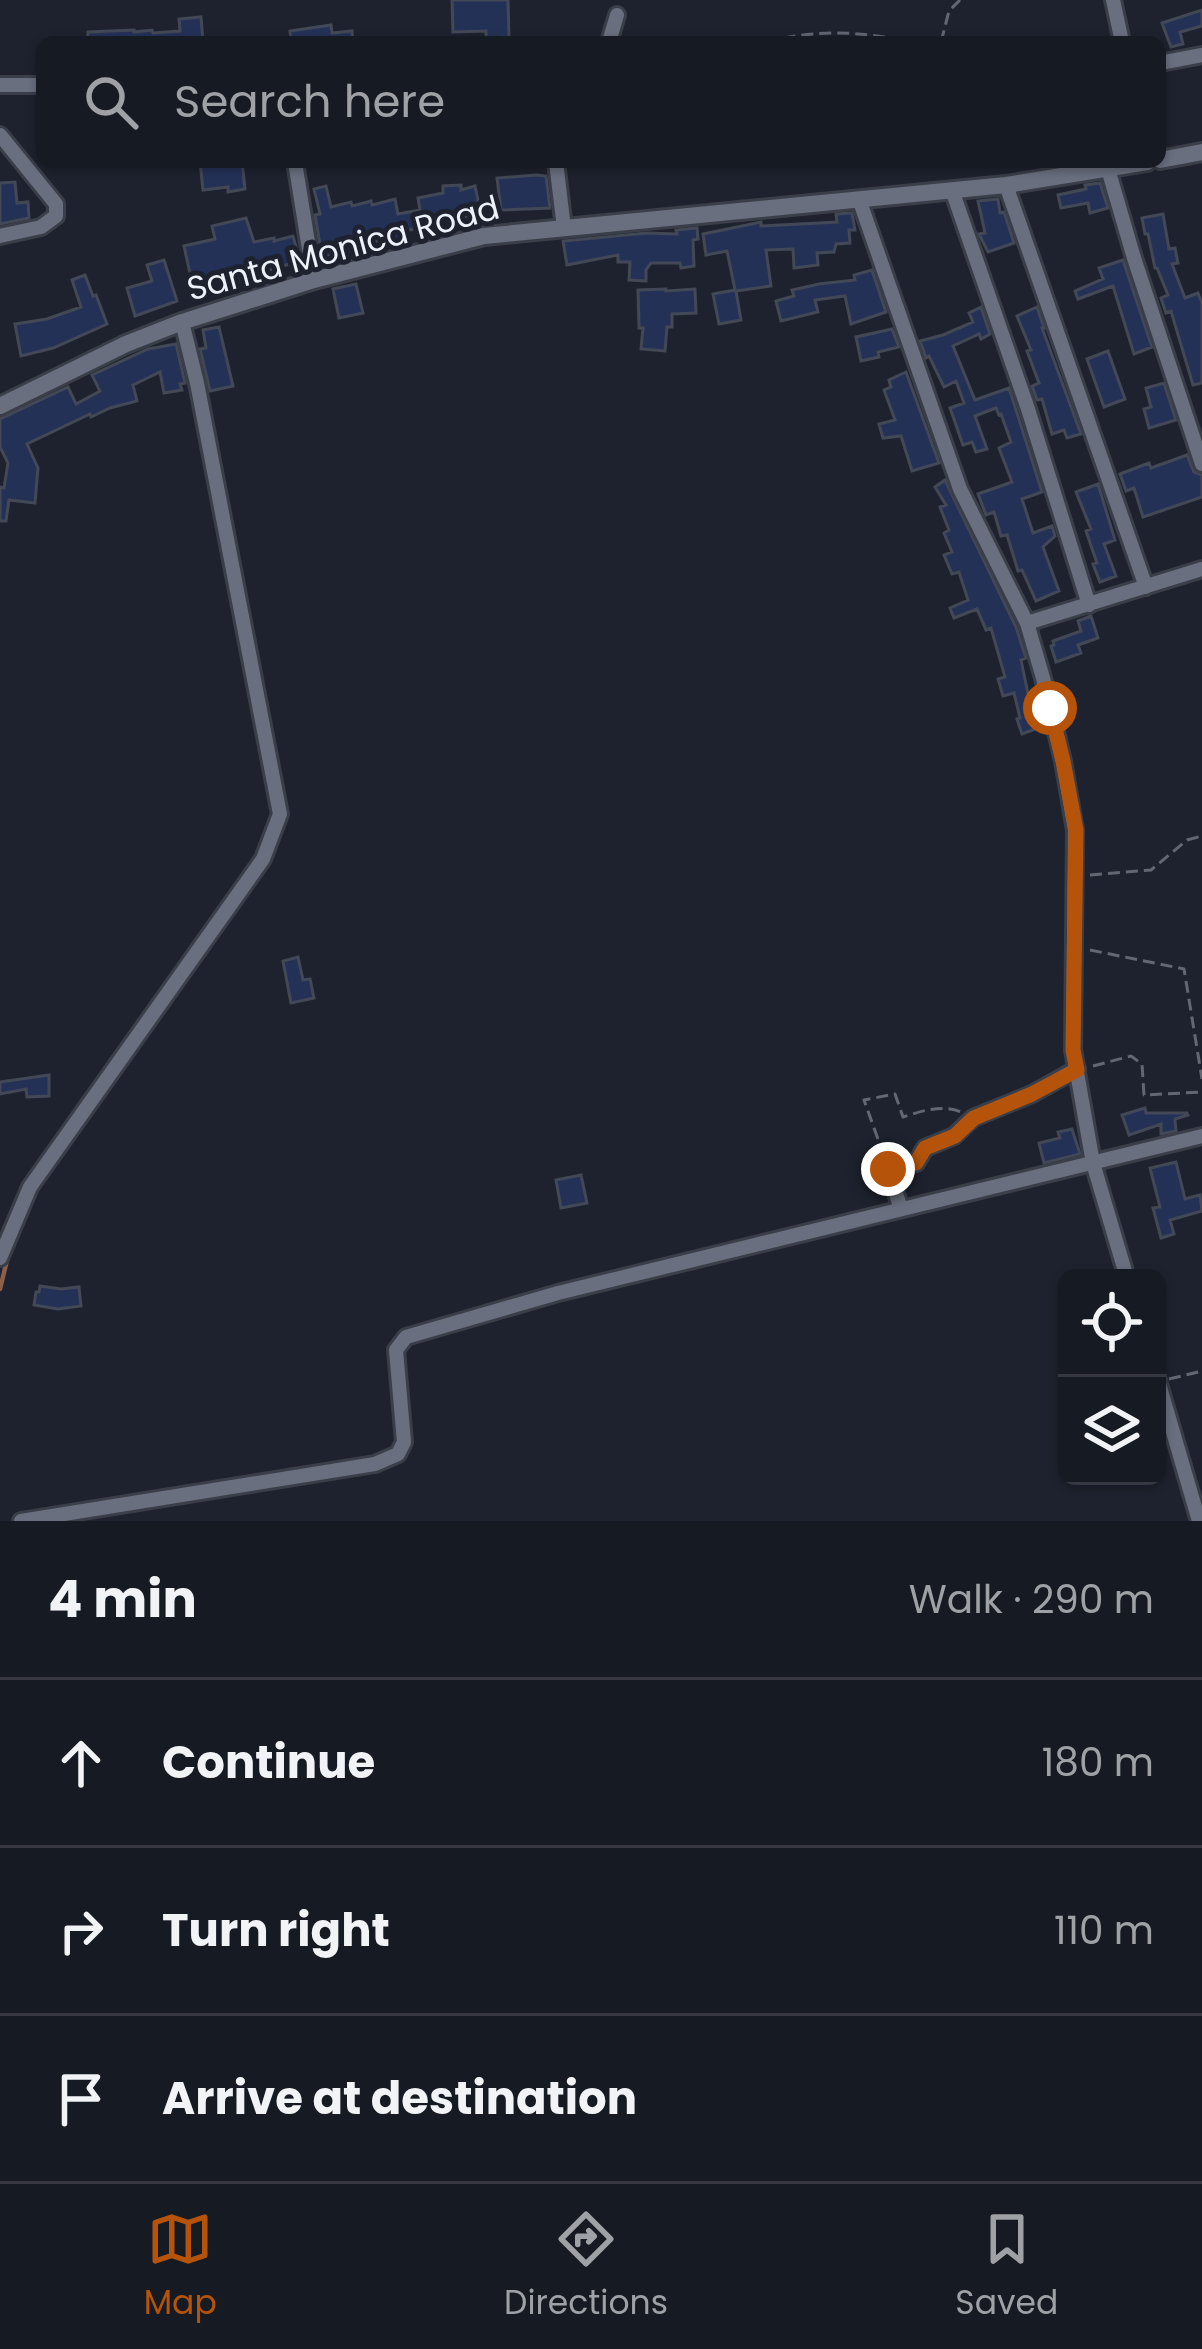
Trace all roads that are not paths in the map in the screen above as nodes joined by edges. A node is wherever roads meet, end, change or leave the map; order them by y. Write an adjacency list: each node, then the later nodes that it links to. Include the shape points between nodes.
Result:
1 (1113, 0): 4 (street)
2 (617, 15): 3 (street)
3 (611, 36)
4 (1121, 36)
5 (1202, 56): 6 (street)
6 (1166, 62)
7 (0, 85): 8 (street)
8 (36, 85)
9 (0, 135): 20 (street, via 56,204 56,216)
10 (1202, 154): 11 (street)
11 (1166, 159)
12 (296, 168): 21 (street)
13 (557, 168): 19 (street)
14 (1114, 168): 15 (street, Santa Monica Road)
15 (1108, 169): 16 (street, Santa Monica Road); 24 (street)
16 (1006, 185): 17 (street, Santa Monica Road); 26 (street)
17 (952, 190): 18 (street, Santa Monica Road); 27 (street)
18 (859, 199): 19 (street, Santa Monica Road); 28 (street, via 960,489)
19 (564, 228): 21 (street, Santa Monica Road, via 484,236)
20 (0, 236)
21 (314, 280): 22 (street, Santa Monica Road)
22 (182, 322): 23 (street, Santa Monica Road); 33 (street, via 280,814 263,859 30,1187)
23 (0, 406)
24 (1202, 464)
25 (1202, 568): 26 (street)
26 (1146, 587): 27 (street)
27 (1089, 604): 28 (street)
28 (1027, 623): 29 (street, via 1076,830)
29 (1077, 1070): 31 (street); 32 (street, via 974,1118 925,1148 916,1163 888,1169)
30 (1202, 1136): 31 (street)
31 (1094, 1163): 32 (street); 34 (street)
32 (901, 1209): 36 (street, via 406,1337 397,1350 404,1442 375,1464)
33 (0, 1258)
34 (1124, 1269)
35 (1166, 1407): 37 (street)
36 (21, 1521)
37 (1199, 1521)

